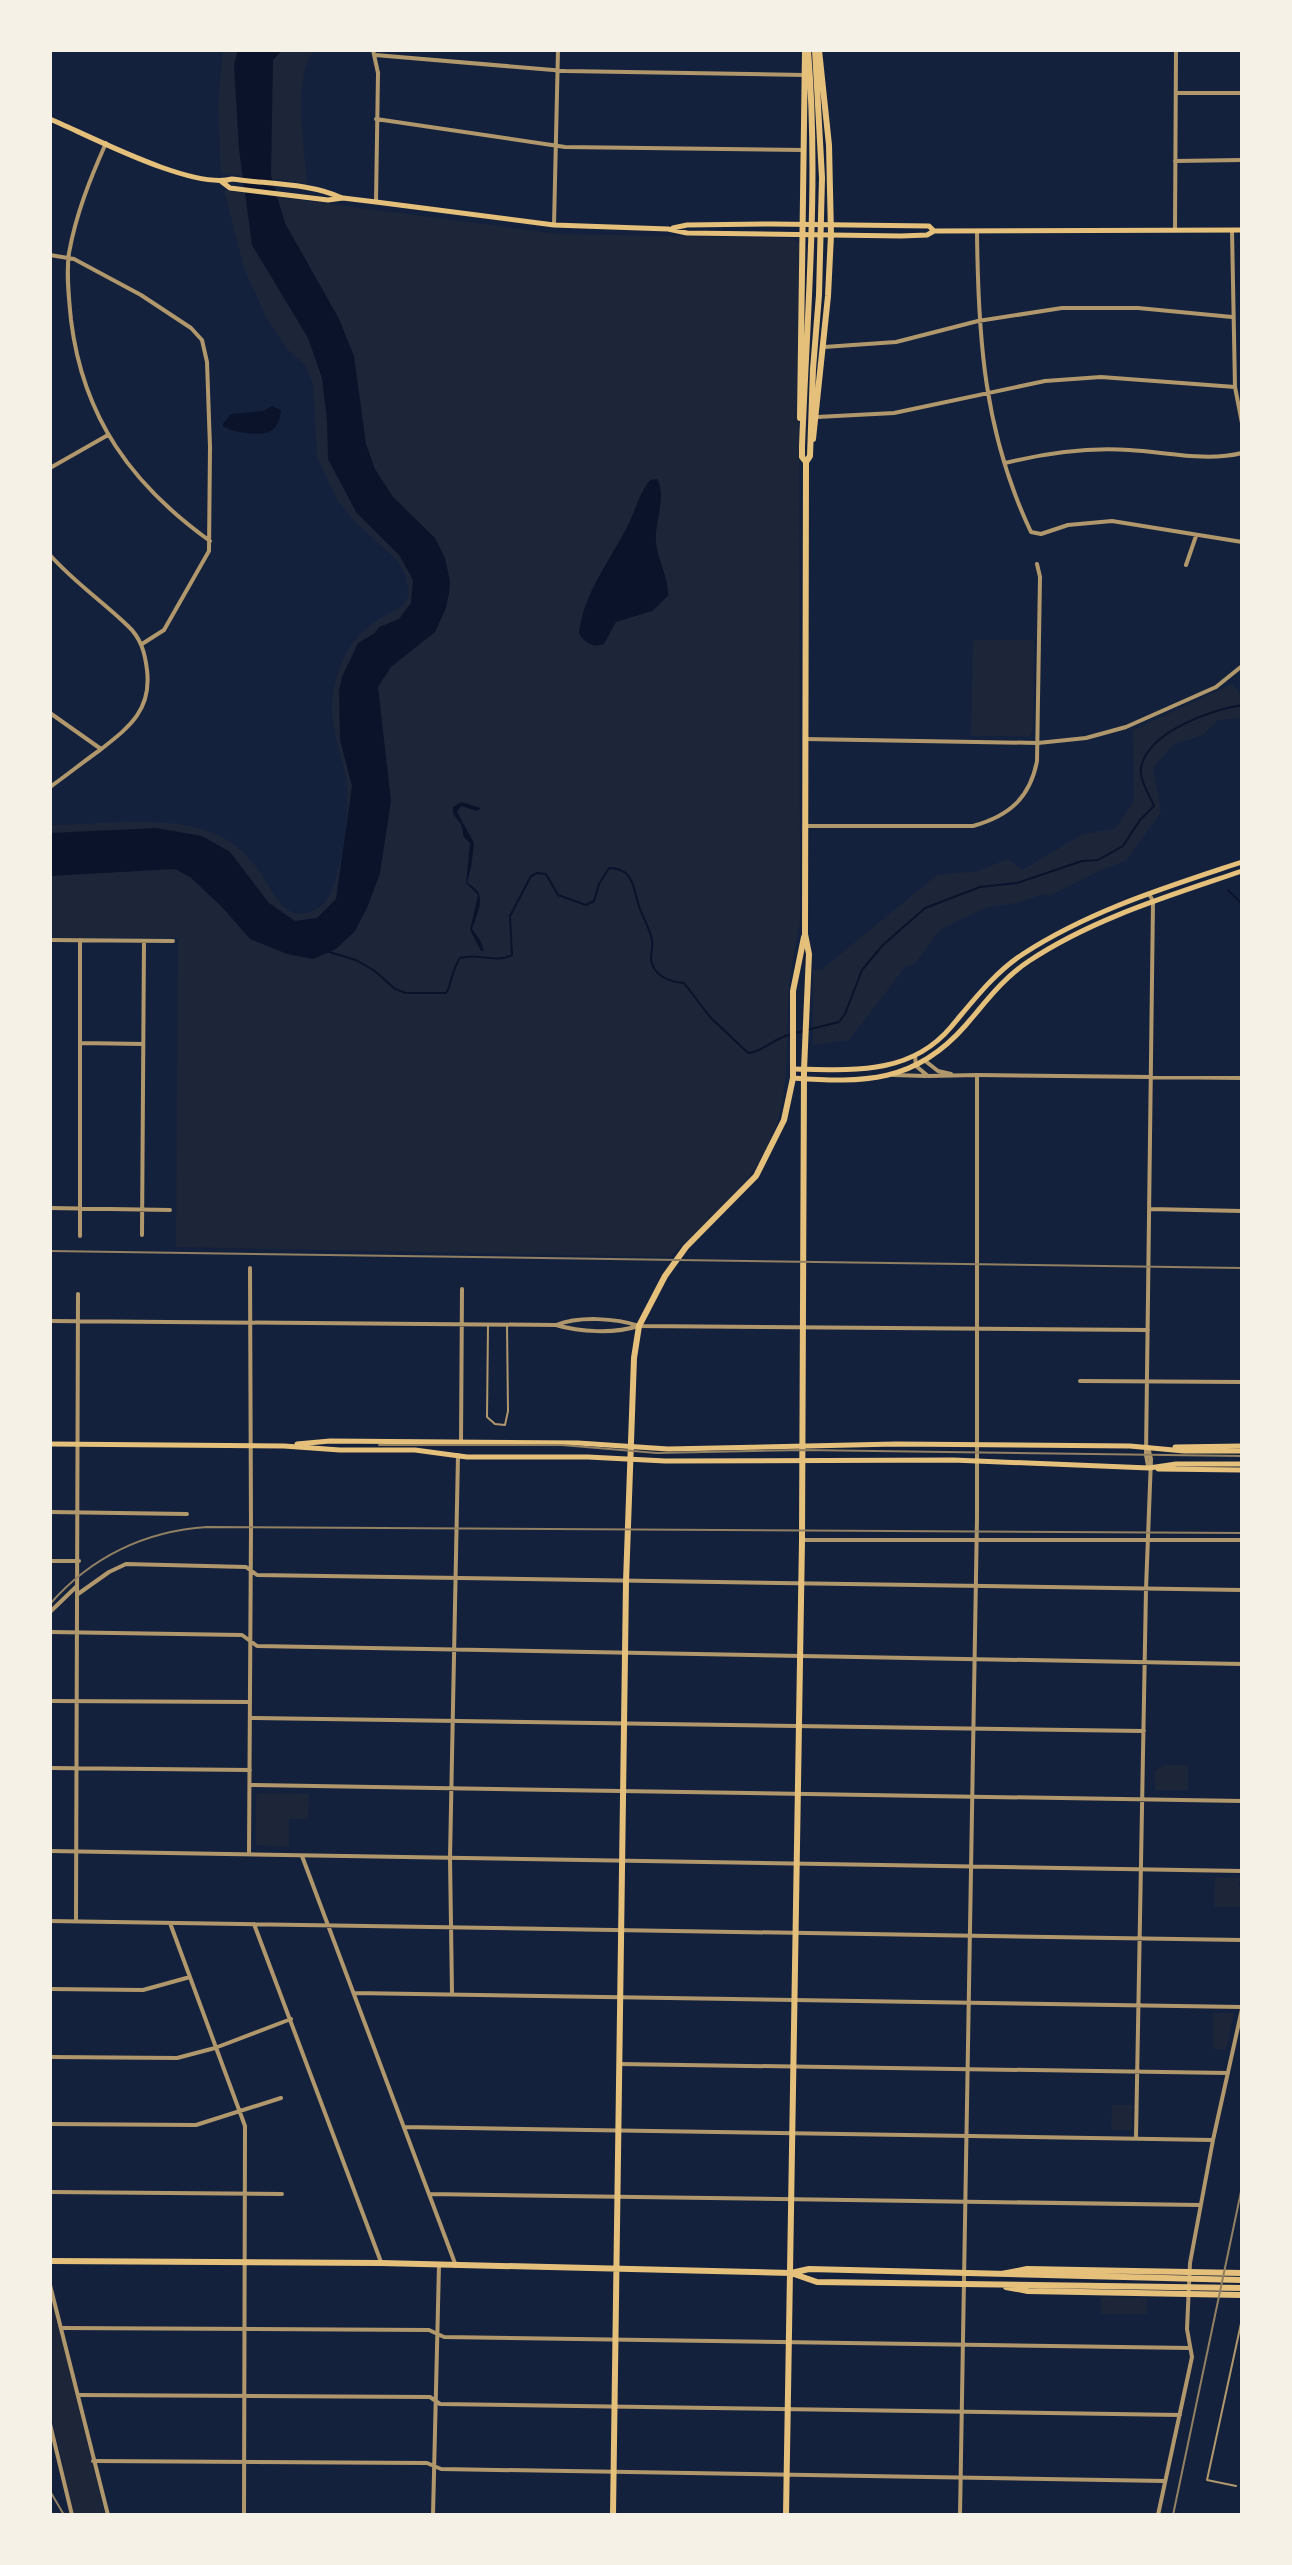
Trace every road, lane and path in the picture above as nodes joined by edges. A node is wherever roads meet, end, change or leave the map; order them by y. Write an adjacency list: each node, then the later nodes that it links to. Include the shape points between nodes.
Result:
1 (558, 50): 6 (street)
2 (806, 50): 7 (main road); 45 (main road, via 813,125)
3 (817, 50): 23 (main road, via 829,145); 46 (main road, via 822,178)
4 (1176, 50): 8 (street)
5 (374, 52): 6 (street); 11 (street)
6 (557, 71): 7 (street); 13 (street)
7 (804, 75): 14 (main road)
8 (1176, 93): 9 (street); 16 (street)
9 (1242, 93)
10 (50, 119): 12 (main road)
11 (376, 119): 13 (street); 19 (street)
12 (106, 143): 17 (main road, via 182,174); 36 (street, via 89,181)
13 (557, 146): 14 (street); 20 (street)
14 (805, 150): 22 (main road)
15 (1242, 160): 16 (street)
16 (1175, 161): 26 (street)
17 (222, 182): 18 (main road, via 296,187); 18 (main road, via 230,188)
18 (343, 198): 19 (main road)
19 (376, 202): 20 (main road)
20 (554, 225): 25 (main road)
21 (717, 225): 22 (main road); 25 (main road); 31 (main road)
22 (805, 226): 23 (main road); 32 (main road)
23 (828, 226): 24 (main road); 33 (main road)
24 (910, 226): 29 (main road); 34 (main road)
25 (668, 229): 31 (main road)
26 (1175, 230): 27 (main road); 30 (main road)
27 (1232, 230): 28 (main road); 37 (street)
28 (1242, 230)
29 (934, 231): 30 (main road); 34 (main road)
30 (977, 231): 38 (street)
31 (716, 234): 32 (main road)
32 (805, 235): 33 (main road); 45 (main road, via 798,404)
33 (828, 235): 34 (main road); 39 (main road)
34 (909, 235)
35 (50, 255): 36 (street)
36 (68, 256): 44 (street, via 74,342); 52 (street, via 141,295 202,340 207,362)
37 (1232, 317): 38 (street, via 1092,307); 40 (street)
38 (978, 321): 39 (street, via 896,342); 41 (street)
39 (824, 347): 42 (main road)
40 (1235, 387): 41 (street, via 1101,377); 43 (street)
41 (986, 393): 42 (street, via 894,413); 49 (street)
42 (817, 417): 46 (main road)
43 (1242, 423)
44 (108, 435): 50 (street); 52 (street, via 164,506)
45 (802, 446): 48 (main road)
46 (811, 450): 48 (main road)
47 (1242, 453): 49 (street, via 1205,457 1093,449)
48 (806, 462): 60 (main road)
49 (1005, 463): 51 (street, via 1031,532 1112,521)
50 (50, 468)
51 (1196, 536): 53 (street); 56 (street)
52 (210, 541): 57 (street, via 164,630)
53 (1242, 542)
54 (50, 555): 57 (street)
55 (1037, 564): 61 (street)
56 (1186, 565)
57 (142, 644): 62 (street, via 148,679 145,700 134,722)
58 (1242, 666): 61 (street, via 1216,687 1114,731)
59 (50, 713): 62 (street)
60 (805, 739): 61 (street); 64 (main road)
61 (1038, 743): 64 (street, via 1035,774 1024,796 990,821 973,826)
62 (101, 749): 63 (street)
63 (50, 787)
64 (805, 826): 71 (main road)
65 (1242, 862): 66 (main road)
66 (1231, 866): 68 (main road); 69 (main road)
67 (1242, 871): 68 (main road)
68 (1234, 874): 70 (main road)
69 (1149, 894): 70 (street); 76 (main road, via 1113,906 1036,946)
70 (1153, 901): 77 (main road, via 1036,957); 89 (street)
71 (805, 934): 83 (main road, via 809,954); 84 (main road, via 797,960)
72 (50, 940): 73 (street)
73 (80, 940): 74 (street); 78 (street)
74 (144, 941): 75 (street); 79 (street)
75 (173, 941)
76 (987, 985): 77 (main road); 80 (main road, via 948,1031)
77 (995, 991): 81 (main road, via 952,1040)
78 (81, 1043): 79 (street); 93 (street)
79 (143, 1044): 95 (street)
80 (915, 1056): 81 (street); 82 (street); 83 (main road, via 881,1068)
81 (925, 1061): 82 (main road); 86 (street)
82 (916, 1066): 85 (main road); 88 (street)
83 (804, 1070): 84 (main road); 90 (main road)
84 (793, 1074): 90 (main road); 110 (main road, via 784,1120 756,1176 686,1247)
85 (893, 1075): 88 (street); 90 (main road, via 858,1081)
86 (953, 1075): 87 (street); 88 (street)
87 (977, 1075): 89 (street); 112 (street)
88 (928, 1076)
89 (1151, 1077): 91 (street); 94 (street)
90 (805, 1078): 111 (main road)
91 (1242, 1078)
92 (50, 1208): 93 (street)
93 (80, 1209): 95 (street); 99 (street)
94 (1150, 1209): 97 (street); 113 (street)
95 (142, 1210): 96 (street); 98 (street)
96 (170, 1210)
97 (1242, 1211)
98 (142, 1235)
99 (80, 1236)
100 (250, 1268): 105 (street)
101 (462, 1289): 106 (street)
102 (78, 1294): 104 (street)
103 (50, 1321): 104 (street)
104 (79, 1322): 105 (street); 119 (street)
105 (249, 1323): 106 (street); 120 (street)
106 (462, 1323): 107 (street); 117 (street)
107 (488, 1324): 108 (street); 108 (lane, via 487,1417 505,1425)
108 (507, 1325): 109 (street)
109 (556, 1325): 110 (street, via 627,1330); 110 (street, via 626,1321)
110 (639, 1326): 111 (street); 123 (main road)
111 (804, 1327): 112 (street); 124 (main road)
112 (976, 1327): 113 (street); 122 (street)
113 (1148, 1330): 114 (street)
114 (1148, 1380): 115 (street); 116 (street); 125 (street)
115 (1080, 1381)
116 (1242, 1382)
117 (461, 1442): 121 (main road); 123 (main road)
118 (50, 1444): 119 (main road)
119 (78, 1444): 120 (main road); 135 (street)
120 (251, 1445): 121 (main road); 143 (street)
121 (284, 1446): 127 (main road)
122 (976, 1446): 124 (main road); 125 (main road); 130 (street)
123 (631, 1447): 124 (main road); 128 (main road)
124 (803, 1447): 129 (main road)
125 (1148, 1447): 126 (main road); 132 (street)
126 (1242, 1448)
127 (458, 1455): 128 (main road); 144 (street)
128 (629, 1459): 129 (main road); 145 (main road)
129 (803, 1459): 130 (main road); 137 (main road)
130 (977, 1460): 132 (main road); 138 (street)
131 (1242, 1464): 132 (main road)
132 (1149, 1468): 133 (main road); 140 (street)
133 (1242, 1470)
134 (50, 1512): 135 (street)
135 (78, 1512): 136 (street); 142 (street)
136 (187, 1514)
137 (802, 1540): 138 (street); 146 (main road)
138 (976, 1540): 140 (street); 148 (street)
139 (1242, 1540): 140 (street)
140 (1148, 1541): 149 (street)
141 (50, 1561): 142 (street)
142 (79, 1561): 147 (street)
143 (251, 1569): 144 (street, via 257,1575); 151 (street, via 126,1564); 155 (street)
144 (455, 1578): 145 (street); 156 (street)
145 (626, 1582): 146 (street); 157 (main road)
146 (801, 1583): 148 (street); 158 (main road)
147 (78, 1585): 151 (street); 152 (street)
148 (975, 1586): 149 (street); 159 (street)
149 (1146, 1589): 150 (street); 160 (street)
150 (1242, 1590)
151 (78, 1594): 154 (street)
152 (50, 1612)
153 (50, 1632): 154 (street)
154 (77, 1633): 155 (street, via 242,1635); 163 (street)
155 (250, 1641): 156 (street, via 257,1646); 164 (street)
156 (453, 1649): 157 (street); 166 (street)
157 (625, 1652): 158 (street); 167 (main road)
158 (800, 1654): 159 (street); 168 (main road)
159 (973, 1658): 160 (street); 169 (street)
160 (1145, 1660): 161 (street); 170 (street)
161 (1242, 1664)
162 (50, 1701): 163 (street)
163 (77, 1701): 164 (street); 172 (street)
164 (250, 1702): 165 (street)
165 (250, 1718): 166 (street); 173 (street)
166 (452, 1721): 167 (street); 175 (street)
167 (624, 1723): 168 (street); 176 (main road)
168 (799, 1726): 169 (street); 177 (main road)
169 (973, 1730): 170 (street); 178 (street)
170 (1144, 1731): 179 (street)
171 (50, 1768): 172 (street)
172 (76, 1768): 173 (street); 182 (street)
173 (250, 1770): 174 (street)
174 (250, 1785): 175 (street); 183 (street)
175 (451, 1788): 176 (street); 185 (street)
176 (623, 1791): 177 (street); 186 (main road)
177 (798, 1794): 178 (street); 187 (main road)
178 (971, 1796): 179 (street); 188 (street)
179 (1142, 1799): 180 (street); 189 (street)
180 (1242, 1801)
181 (50, 1851): 182 (street)
182 (76, 1851): 183 (street); 192 (street)
183 (249, 1854): 184 (street)
184 (302, 1856): 185 (street); 195 (street)
185 (450, 1858): 186 (street); 196 (street)
186 (622, 1861): 187 (street); 197 (main road)
187 (797, 1864): 188 (street); 198 (main road)
188 (970, 1867): 189 (street); 199 (street)
189 (1141, 1870): 190 (street); 200 (street)
190 (1242, 1871)
191 (50, 1921): 192 (street)
192 (76, 1921): 193 (street)
193 (170, 1923): 194 (street); 202 (street)
194 (254, 1924): 195 (street); 211 (street)
195 (328, 1925): 196 (street); 204 (street)
196 (450, 1929): 197 (street); 205 (street)
197 (621, 1930): 198 (street); 206 (main road)
198 (796, 1933): 199 (street); 207 (main road)
199 (969, 1936): 200 (street); 208 (street)
200 (1140, 1939): 201 (street); 209 (street)
201 (1242, 1940)
202 (190, 1977): 203 (street, via 143,1990); 212 (street)
203 (50, 1989)
204 (354, 1993): 205 (street); 222 (street)
205 (452, 1994): 206 (street)
206 (619, 1996): 207 (street); 214 (main road)
207 (795, 2000): 208 (street); 215 (main road)
208 (968, 2002): 209 (street); 216 (street)
209 (1139, 2006): 210 (street); 217 (street)
210 (1242, 2008): 218 (street)
211 (291, 2019): 212 (street); 238 (street)
212 (215, 2048): 213 (street, via 177,2058); 220 (street)
213 (50, 2057)
214 (619, 2064): 215 (street); 223 (main road)
215 (794, 2066): 216 (street); 224 (main road)
216 (967, 2068): 217 (street); 225 (street)
217 (1138, 2071): 218 (street); 226 (street)
218 (1228, 2073): 227 (street)
219 (281, 2098): 220 (street)
220 (240, 2111): 221 (street, via 196,2125); 229 (street, via 245,2126)
221 (50, 2124)
222 (404, 2127): 223 (street); 231 (street)
223 (618, 2129): 224 (street); 232 (main road)
224 (793, 2133): 225 (street); 233 (main road)
225 (967, 2135): 226 (street); 234 (street)
226 (1136, 2137): 227 (street)
227 (1213, 2140): 235 (street)
228 (50, 2192): 229 (street)
229 (245, 2194): 230 (street); 237 (street)
230 (282, 2194)
231 (429, 2194): 232 (street); 240 (street)
232 (617, 2196): 233 (street); 241 (main road)
233 (792, 2198): 234 (street); 243 (main road)
234 (965, 2201): 235 (street); 244 (street)
235 (1200, 2205): 242 (street)
236 (50, 2261): 237 (main road)
237 (244, 2262): 238 (main road); 257 (street)
238 (381, 2263): 239 (main road)
239 (439, 2265): 240 (main road); 258 (street)
240 (456, 2266): 241 (main road)
241 (615, 2269): 243 (main road); 259 (main road)
242 (1188, 2271): 245 (main road); 246 (main road, via 1027,2269); 253 (street)
243 (791, 2273): 244 (main road); 249 (main road, via 817,2282); 260 (main road)
244 (965, 2273): 246 (main road); 249 (street)
245 (1242, 2273)
246 (1000, 2275): 248 (main road)
247 (1242, 2280): 248 (main road)
248 (1120, 2282): 251 (main road); 252 (main road)
249 (964, 2284): 251 (main road); 261 (street)
250 (50, 2285): 256 (street)
251 (990, 2285): 253 (main road, via 1028,2291)
252 (1242, 2288)
253 (1187, 2294): 254 (main road); 262 (street)
254 (1242, 2295)
255 (1242, 2319): 278 (lane, via 1207,2480)
256 (61, 2328): 257 (street); 263 (street)
257 (245, 2328): 258 (street); 264 (street)
258 (437, 2333): 259 (street); 265 (street)
259 (614, 2340): 260 (street); 266 (main road)
260 (789, 2343): 261 (street); 267 (main road)
261 (963, 2345): 262 (street); 268 (street)
262 (1190, 2348): 269 (street)
263 (78, 2395): 264 (street); 271 (street)
264 (244, 2396): 265 (street); 272 (street)
265 (436, 2401): 266 (street); 273 (street)
266 (614, 2406): 267 (street); 274 (main road)
267 (789, 2410): 268 (street); 275 (main road)
268 (961, 2413): 269 (street); 276 (street)
269 (1180, 2415): 277 (street)
270 (50, 2424): 279 (street)
271 (93, 2461): 272 (street); 280 (street)
272 (244, 2461): 273 (street); 281 (street)
273 (435, 2466): 274 (street); 282 (street)
274 (613, 2472): 275 (street); 283 (main road)
275 (787, 2474): 276 (street); 284 (main road)
276 (960, 2479): 277 (street); 285 (street)
277 (1165, 2481): 286 (street)
278 (1236, 2486)
279 (72, 2515)
280 (108, 2515)
281 (244, 2515)
282 (433, 2515)
283 (613, 2515)
284 (786, 2515)
285 (960, 2515)
286 (1158, 2515)

